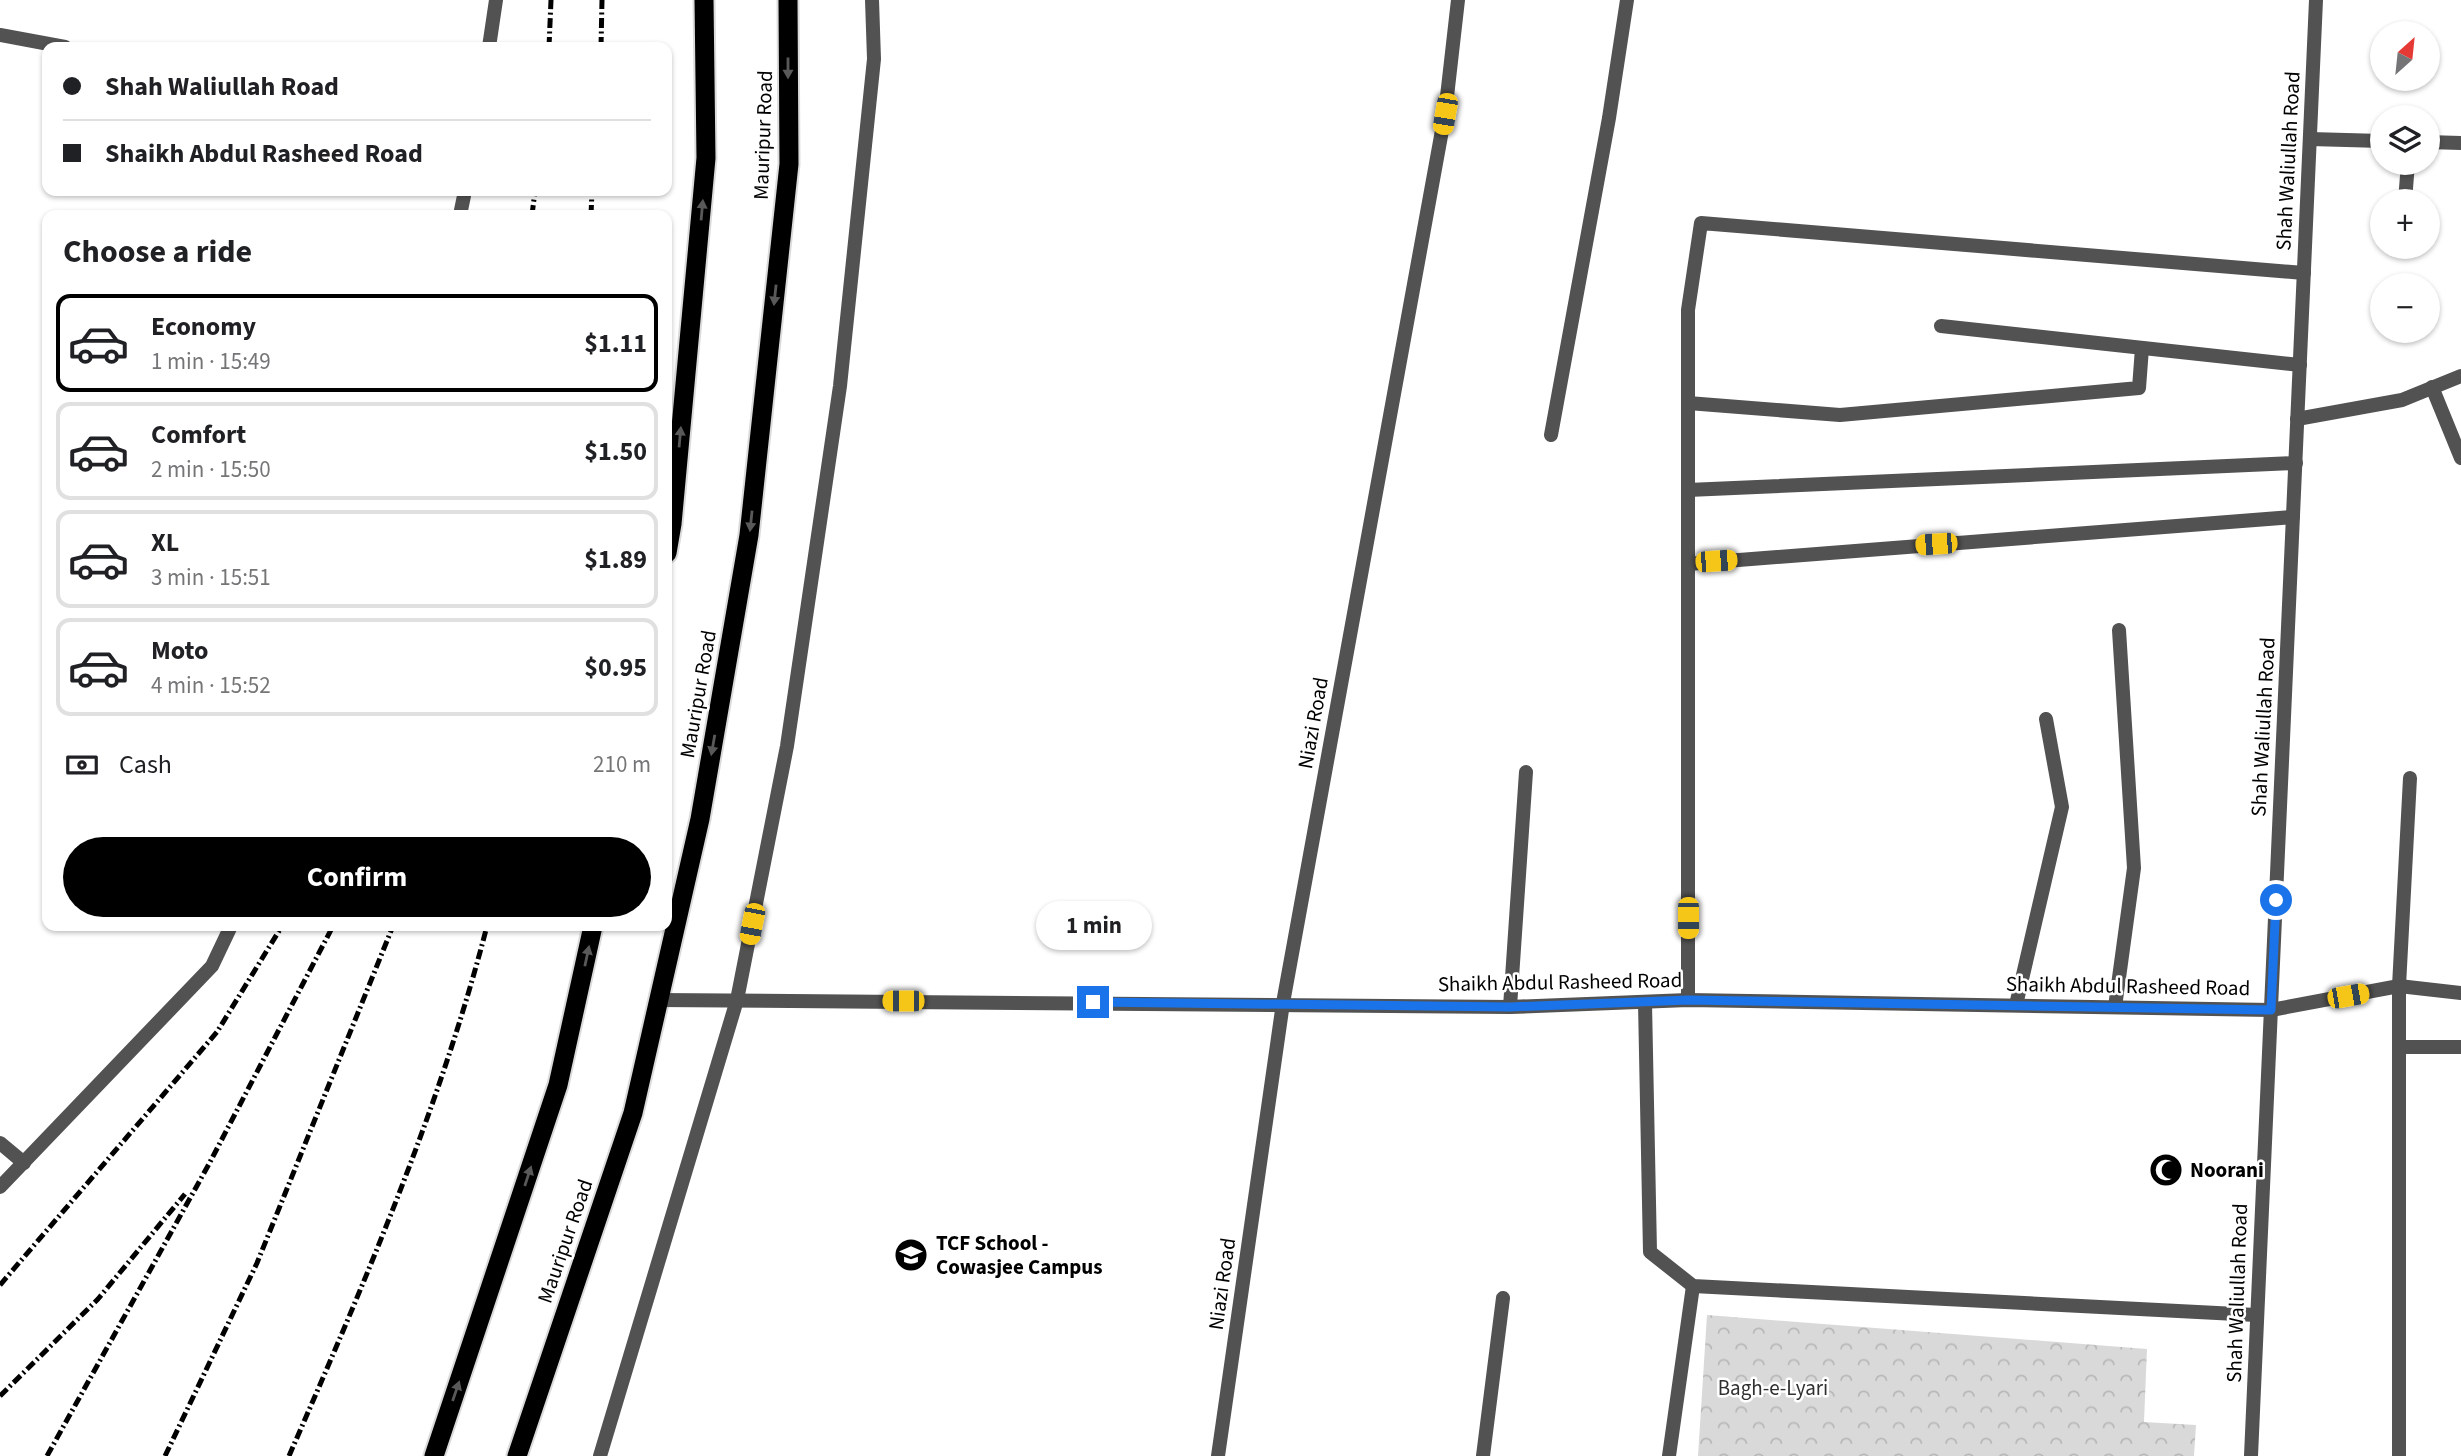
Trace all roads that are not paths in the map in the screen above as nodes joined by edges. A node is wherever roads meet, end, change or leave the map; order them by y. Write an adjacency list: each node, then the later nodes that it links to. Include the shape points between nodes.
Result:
1 (496, 0): 9 (street)
2 (704, 0): 28 (highway, one-way to 2, via 706,158)
3 (788, 0): 38 (highway, Mauripur Road, one-way to 38, via 789,164 749,535 700,819)
4 (873, 0): 39 (street, via 874,59 840,386 787,746)
5 (1458, 0): 41 (street, Niazi Road, via 1445,114)
6 (1627, 0): 23 (street)
7 (2316, 0): 11 (street, Shah Waliullah Road)
8 (0, 35): 10 (street)
9 (490, 42)
10 (42, 43)
11 (2310, 139): 12 (street); 15 (street, Shah Waliullah Road)
12 (2370, 141)
13 (2440, 142): 14 (street)
14 (2461, 142)
15 (2304, 273): 18 (street, Shah Waliullah Road); 21 (street, via 1701,223 1688,310)
16 (1941, 326): 17 (street)
17 (2142, 348): 18 (street); 21 (street, via 2139,388 1840,415)
18 (2300, 365): 22 (street, Shah Waliullah Road)
19 (2461, 376): 20 (street)
20 (2432, 387): 22 (street, via 2402,400); 24 (street)
21 (1688, 403): 26 (street)
22 (2297, 419): 25 (street, Shah Waliullah Road)
23 (1551, 435)
24 (2461, 458)
25 (2295, 463): 26 (street); 27 (street, Shah Waliullah Road)
26 (1688, 490): 29 (street)
27 (2293, 517): 29 (street); 46 (street, Shah Waliullah Road)
28 (672, 524)
29 (1688, 564): 40 (street)
30 (2119, 630): 45 (street, via 2134,867)
31 (2046, 719): 43 (street, via 2062,807)
32 (1526, 772): 44 (street)
33 (2410, 778): 36 (street)
34 (229, 931): 50 (street, via 212,966)
35 (592, 931): 55 (highway, one-way to 35, via 558,1085)
36 (2399, 986): 37 (street, Shaikh Abdul Rasheed Road); 46 (street, Shaikh Abdul Rasheed Road); 47 (street)
37 (2461, 993)
38 (658, 1000): 39 (street, Shaikh Abdul Rasheed Road); 56 (highway, Mauripur Road, via 633,1113)
39 (737, 1000): 41 (street, Shaikh Abdul Rasheed Road); 57 (street)
40 (1688, 1000): 42 (street, Shaikh Abdul Rasheed Road); 43 (street, Shaikh Abdul Rasheed Road)
41 (1283, 1003): 44 (street, Shaikh Abdul Rasheed Road); 58 (street, Niazi Road)
42 (1645, 1003): 44 (street, Shaikh Abdul Rasheed Road); 52 (street, via 1650,1252)
43 (2016, 1005): 45 (street, Shaikh Abdul Rasheed Road)
44 (1510, 1007)
45 (2115, 1007): 46 (street, Shaikh Abdul Rasheed Road)
46 (2271, 1010): 54 (street, Shah Waliullah Road)
47 (2399, 1047): 48 (street); 62 (street)
48 (2461, 1047)
49 (0, 1143): 50 (street)
50 (24, 1163): 51 (street)
51 (0, 1187)
52 (1693, 1286): 54 (street); 60 (street)
53 (1503, 1298): 59 (street)
54 (2256, 1315): 61 (street, Shah Waliullah Road)
55 (434, 1456)
56 (517, 1456)
57 (600, 1456)
58 (1218, 1456)
59 (1483, 1456)
60 (1669, 1456)
61 (2251, 1456)
62 (2399, 1456)

